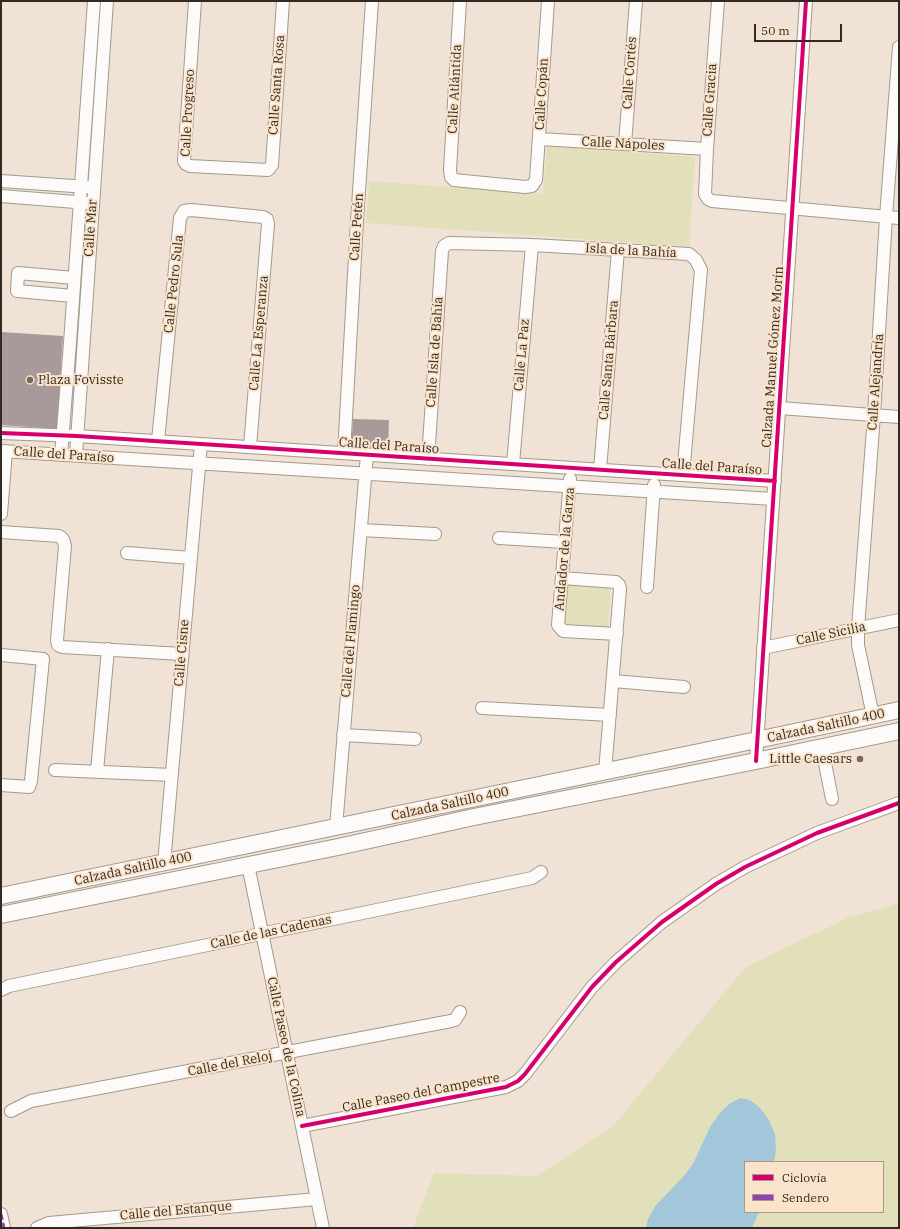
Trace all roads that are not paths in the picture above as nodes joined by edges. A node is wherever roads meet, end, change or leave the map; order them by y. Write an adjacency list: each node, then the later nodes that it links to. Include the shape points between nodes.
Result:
1 (94, 1): 17 (street, Calle Mar)
2 (107, 1): 19 (street, Calle Mar)
3 (195, 1): 15 (street, Calle Progreso, via 184,161 190,166 268,170)
4 (283, 1): 15 (street, Calle Santa Rosa)
5 (372, 1): 42 (street, Calle Petén)
6 (460, 1): 18 (street, Calle Atlántida, via 451,177 454,180)
7 (548, 1): 12 (street, Calle Copán)
8 (636, 1): 13 (street, Calle Cortés)
9 (718, 1): 14 (street, Calle Gracia)
10 (806, 1): 23 (street, Calzada Manuel Gómez Morín)
11 (899, 47): 24 (street, Calle Alejandría)
12 (540, 139): 13 (street, Calle Nápoles); 18 (street, Calle Copán, via 536,180)
13 (625, 144): 14 (street, Calle Nápoles)
14 (707, 149): 23 (street, Calle Gracia, via 705,194 708,199)
15 (270, 168)
16 (1, 180): 17 (street)
17 (81, 186): 19 (street); 21 (street, Calle Mar)
18 (532, 186)
19 (94, 187): 22 (street, Calle Mar)
20 (1, 196): 21 (street)
21 (80, 202): 22 (street); 30 (street, Calle Mar)
22 (93, 204): 37 (street, Calle Mar)
23 (792, 208): 24 (street); 32 (street, Calzada Manuel Gómez Morín)
24 (886, 217): 25 (street); 33 (street, Calle Alejandría)
25 (899, 218)
26 (267, 219): 38 (street, Calle Pedro Sula, via 192,210 184,211 181,215); 40 (street, Calle La Esperanza)
27 (532, 245): 28 (street, Isla de la Bahía, via 449,243); 29 (street, Isla de la Bahía); 48 (street, Calle La Paz)
28 (444, 246): 46 (street, Calle Isla de Bahía)
29 (618, 250): 50 (street, Calle Santa Bárbara); 53 (street, Isla de la Bahía, via 689,254 701,270)
30 (74, 278): 31 (street, Calle Mar); 31 (street, via 18,273 17,291)
31 (73, 296): 36 (street, Calle Mar)
32 (780, 408): 33 (street); 54 (street, Calzada Manuel Gómez Morín)
33 (874, 415): 34 (street); 69 (street, Calle Alejandría)
34 (899, 417)
35 (1, 433): 36 (street, Calle del Paraíso)
36 (62, 435): 37 (street, Calle del Paraíso); 43 (street, Calle Mar)
37 (77, 436): 38 (street, Calle del Paraíso); 45 (street, Calle Mar)
38 (158, 441): 39 (street, Calle del Paraíso)
39 (201, 444): 40 (street, Calle del Paraíso); 47 (street, Calle Cisne)
40 (250, 447): 42 (street, Calle del Paraíso)
41 (4, 451): 43 (street, Calle del Paraíso); 58 (street)
42 (344, 454): 44 (street, Calle del Paraíso)
43 (61, 455): 45 (street, Calle del Paraíso)
44 (367, 455): 46 (street, Calle del Paraíso); 51 (street, Calle del Flamingo)
45 (76, 456): 47 (street, Calle del Paraíso)
46 (428, 459): 48 (street, Calle del Paraíso)
47 (200, 463): 51 (street, Calle del Paraíso); 65 (street, Calle Cisne)
48 (513, 464): 49 (street, Calle del Paraíso)
49 (571, 468): 50 (street, Calle del Paraíso); 55 (street, Andador de la Garza)
50 (600, 470): 52 (street, Calle del Paraíso)
51 (365, 474): 55 (street, Calle del Paraíso); 59 (street, Calle del Flamingo)
52 (654, 474): 53 (street, Calle del Paraíso); 56 (street)
53 (683, 476): 54 (street, Calle del Paraíso)
54 (775, 481): 57 (street, Calzada Manuel Gómez Morín)
55 (570, 486): 56 (street, Calle del Paraíso); 63 (street, Andador de la Garza)
56 (654, 491): 57 (street, Calle del Paraíso); 67 (street)
57 (773, 499): 71 (street, Calzada Manuel Gómez Morín)
58 (1, 514)
59 (361, 530): 61 (street); 82 (street, Calle del Flamingo)
60 (1, 532): 72 (street, via 59,536 63,539 65,546 58,645)
61 (435, 534)
62 (499, 538): 63 (street)
63 (565, 542): 66 (street, Andador de la Garza)
64 (127, 553): 65 (street)
65 (191, 558): 73 (street, Calle Cisne)
66 (562, 578): 70 (street, via 616,582 619,585); 70 (street, Andador de la Garza, via 558,625 560,628 563,631)
67 (646, 587)
68 (899, 620): 69 (street, Calle Sicilia)
69 (858, 628): 71 (street, Calle Sicilia); 80 (street, Calle Alejandría, via 858,645)
70 (616, 634): 75 (street)
71 (763, 648): 84 (street, Calzada Manuel Gómez Morín)
72 (108, 649): 73 (street); 88 (street)
73 (182, 654): 90 (street, Calle Cisne)
74 (1, 656): 91 (street, via 43,659 31,781 29,787)
75 (613, 681): 76 (street); 79 (street)
76 (684, 687)
77 (482, 708): 79 (street)
78 (899, 710): 80 (main road, Calzada Saltillo 400)
79 (610, 715): 89 (street)
80 (873, 716): 84 (main road, Calzada Saltillo 400)
81 (899, 731): 85 (main road, Calzada Saltillo 400)
82 (343, 734): 83 (street); 94 (street, Calle del Flamingo)
83 (415, 740)
84 (756, 741): 86 (street, Calzada Manuel Gómez Morín); 89 (main road, Calzada Saltillo 400)
85 (822, 748): 86 (main road, Calzada Saltillo 400); 92 (street)
86 (756, 762): 96 (main road, Calzada Saltillo 400, via 482,815)
87 (55, 770): 88 (street)
88 (98, 771): 90 (street)
89 (605, 772): 94 (main road, Calzada Saltillo 400)
90 (172, 775): 95 (street, Calle Cisne)
91 (1, 785)
92 (832, 799)
93 (899, 803): 105 (street, Calle Paseo del Campestre, via 817,834 745,868 716,884 662,922 592,987 518,1081 506,1087)
94 (336, 827): 95 (main road, Calzada Saltillo 400)
95 (164, 863): 98 (main road, Calzada Saltillo 400)
96 (248, 865): 99 (main road, Calzada Saltillo 400); 100 (street, Calle Paseo de la Colina)
97 (541, 872): 100 (street, Calle de las Cadenas, via 532,878)
98 (1, 896)
99 (1, 915)
100 (262, 933): 101 (street, Calle de las Cadenas, via 9,986); 103 (street, Calle Paseo de la Colina)
101 (1, 990)
102 (460, 1012): 103 (street, Calle del Reloj, via 455,1020 451,1021)
103 (287, 1053): 104 (street, Calle del Reloj, via 31,1102); 105 (street, Calle Paseo de la Colina)
104 (11, 1111)
105 (302, 1126): 106 (street, Calle Paseo de la Colina)
106 (317, 1199): 109 (street, Calle del Estanque, via 49,1223); 110 (street, Calle Paseo de la Colina)
107 (1, 1214): 108 (street)
108 (4, 1228)
109 (37, 1228)
110 (323, 1228)

